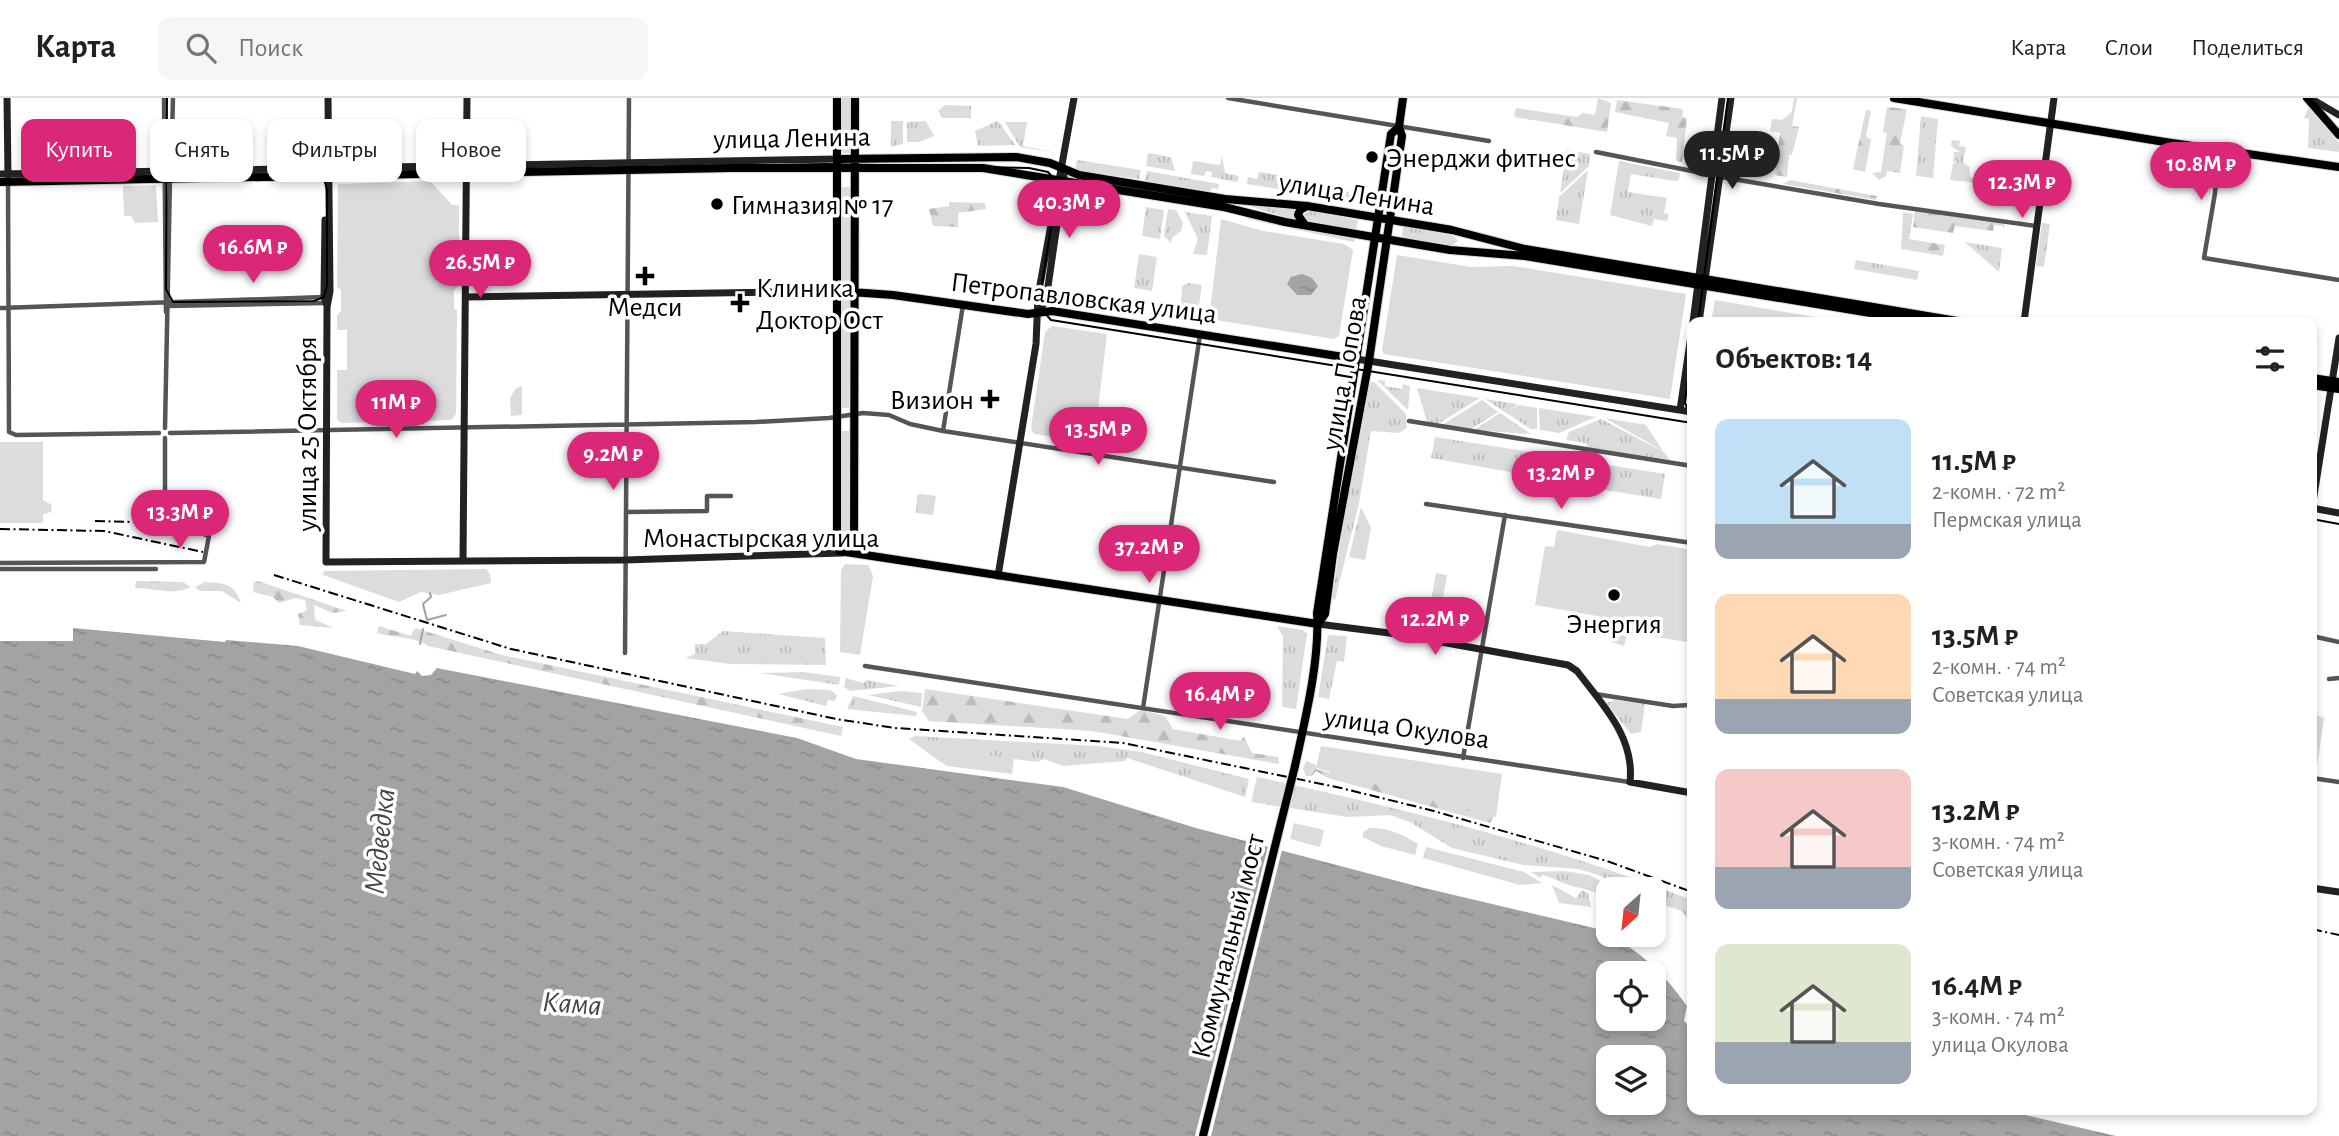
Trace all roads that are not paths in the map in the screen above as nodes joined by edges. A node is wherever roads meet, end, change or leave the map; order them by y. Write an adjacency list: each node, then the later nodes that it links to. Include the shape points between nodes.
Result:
1 (7, 98): 38 (main road)
2 (164, 98): 18 (street)
3 (173, 98): 19 (street)
4 (328, 98): 20 (main road, улица 25 Октября)
5 (467, 98): 21 (main road)
6 (629, 98): 30 (street)
7 (837, 98): 29 (main road)
8 (855, 98): 28 (main road)
9 (1074, 98): 36 (main road)
10 (1228, 98): 23 (street)
11 (1404, 98): 23 (main road, улица Попова)
12 (1722, 98): 34 (main road)
13 (1731, 98): 37 (main road)
14 (1896, 98): 22 (main road)
15 (2054, 98): 22 (main road)
16 (2309, 98): 17 (main road); 24 (main road)
17 (2339, 115)
18 (165, 119)
19 (171, 119)
20 (328, 119)
21 (467, 119)
22 (2050, 123): 26 (main road); 46 (main road)
23 (1399, 127): 25 (street); 43 (main road, улица Попова, via 1391,134); 44 (main road, улица Попова, via 1402,136)
24 (2339, 135)
25 (1489, 141)
26 (2219, 150): 31 (main road); 51 (street, via 2204,258)
27 (1596, 152): 34 (street)
28 (855, 159): 29 (main road, улица Ленина); 33 (main road); 36 (main road, улица Ленина, via 1005,155 1048,162)
29 (838, 164): 30 (main road, улица Ленина); 33 (main road, улица Ленина); 54 (main road)
30 (628, 166): 32 (main road, улица Ленина); 55 (street)
31 (2339, 167)
32 (526, 168)
33 (855, 170): 36 (main road, улица Ленина, via 983,168); 53 (main road)
34 (1711, 175): 37 (street); 52 (main road)
35 (150, 176): 38 (main road, улица Ленина)
36 (1059, 177): 42 (main road, улица Ленина); 45 (main road, улица Ленина); 57 (main road); 63 (main road)
37 (1720, 177): 46 (street); 52 (main road)
38 (5, 178): 61 (street)
39 (167, 182): 59 (street)
40 (328, 182): 58 (main road, улица 25 Октября)
41 (467, 182): 56 (main road)
42 (1307, 206): 43 (main road, улица Ленина); 45 (main road, via 1298,215)
43 (1378, 218): 44 (main road, улица Ленина); 48 (main road, улица Попова)
44 (1390, 220): 47 (main road, улица Ленина); 49 (main road, улица Попова)
45 (1305, 225): 48 (main road, улица Ленина)
46 (2035, 226): 69 (main road)
47 (1452, 230): 50 (main road, улица Ленина, via 1462,241 1459,248); 52 (main road, улица Ленина, via 1525,249)
48 (1374, 238): 49 (main road, улица Ленина); 72 (main road, улица Попова)
49 (1388, 240): 50 (main road, улица Ленина); 73 (main road, улица Попова)
50 (1450, 250): 52 (main road, улица Ленина)
51 (2339, 280)
52 (1702, 282): 65 (main road); 66 (main road); 67 (main road, улица Ленина); 68 (main road, улица Ленина)
53 (855, 290): 54 (main road, Петропавловская улица); 60 (main road, Петропавловская улица); 80 (main road)
54 (837, 291): 55 (main road, Петропавловская улица); 81 (main road)
55 (627, 295): 56 (main road, Петропавловская улица); 83 (street)
56 (466, 297): 84 (main road)
57 (1046, 300): 63 (main road); 64 (main road)
58 (327, 301): 59 (street); 86 (main road, улица 25 Октября)
59 (165, 305): 61 (street); 85 (street)
60 (963, 305): 63 (main road, Петропавловская улица); 87 (street)
61 (9, 307): 62 (street); 88 (street, via 8,428 12,434)
62 (0, 308)
63 (1039, 312): 64 (main road, Петропавловская улица); 91 (main road)
64 (1060, 312): 70 (main road, Петропавловская улица)
65 (1694, 317)
66 (1699, 317)
67 (1898, 317)
68 (1930, 317)
69 (2025, 317)
70 (1200, 334): 72 (main road, Петропавловская улица); 93 (street)
71 (2339, 338): 77 (main road)
72 (1356, 359): 73 (main road, Петропавловская улица); 113 (main road, улица Попова)
73 (1370, 361): 78 (main road, Петропавловская улица); 113 (main road, улица Попова, via 1325,614)
74 (1687, 363): 78 (main road)
75 (2317, 380): 77 (main road)
76 (2317, 385): 77 (main road)
77 (2335, 385): 94 (main road)
78 (1680, 410): 79 (main road, Петропавловская улица)
79 (1687, 411)
80 (854, 414): 81 (street); 87 (street, via 889,415); 104 (main road)
81 (836, 418): 83 (street); 103 (main road)
82 (1409, 421): 92 (street)
83 (626, 424): 84 (street); 99 (street)
84 (464, 426): 86 (street); 105 (main road)
85 (165, 428): 88 (street); 89 (street)
86 (327, 429): 89 (street); 107 (main road, улица 25 Октября)
87 (943, 431): 91 (street)
88 (159, 433): 90 (street)
89 (170, 433): 90 (street)
90 (164, 439): 109 (street, via 166,517 210,538 204,562)
91 (1020, 442): 93 (street); 111 (main road)
92 (1687, 465)
93 (1180, 467): 95 (street); 112 (street)
94 (2317, 481)
95 (1274, 482)
96 (731, 496): 99 (street, via 707,496 707,511)
97 (1426, 504): 101 (street)
98 (2317, 509): 100 (main road)
99 (626, 512): 106 (street)
100 (2339, 513)
101 (1505, 515): 102 (street); 116 (street)
102 (1687, 542)
103 (837, 551): 104 (main road, Монастырская улица); 106 (main road, Монастырская улица)
104 (854, 553): 111 (main road, Монастырская улица)
105 (463, 560): 106 (main road, Монастырская улица); 107 (main road, Монастырская улица)
106 (625, 560): 117 (street)
107 (326, 562)
108 (0, 563): 109 (street)
109 (156, 566): 110 (street)
110 (0, 569)
111 (998, 576): 112 (main road, Монастырская улица)
112 (1160, 601): 113 (main road, Монастырская улица); 123 (street)
113 (1318, 624): 116 (main road, Монастырская улица); 124 (main road, улица Попова)
114 (2317, 637): 115 (street)
115 (2339, 642)
116 (1481, 650): 121 (main road, Монастырская улица, via 1569,665); 125 (street)
117 (625, 653)
118 (866, 666): 123 (street, улица Окулова)
119 (2339, 678): 120 (street)
120 (2329, 679)
121 (1594, 694): 122 (street); 128 (main road, Монастырская улица, via 1625,737)
122 (1687, 705)
123 (1143, 708): 124 (street, улица Окулова)
124 (1303, 732): 125 (street, улица Окулова); 126 (main road, улица Попова)
125 (1463, 758): 128 (street, улица Окулова)
126 (1295, 766): 133 (main road, Коммунальный мост, bridge)
127 (2317, 779): 129 (street)
128 (1630, 782): 130 (main road, улица Окулова)
129 (2339, 782)
130 (1687, 792)
131 (2317, 889): 132 (main road)
132 (2339, 892)
133 (1203, 1136)

